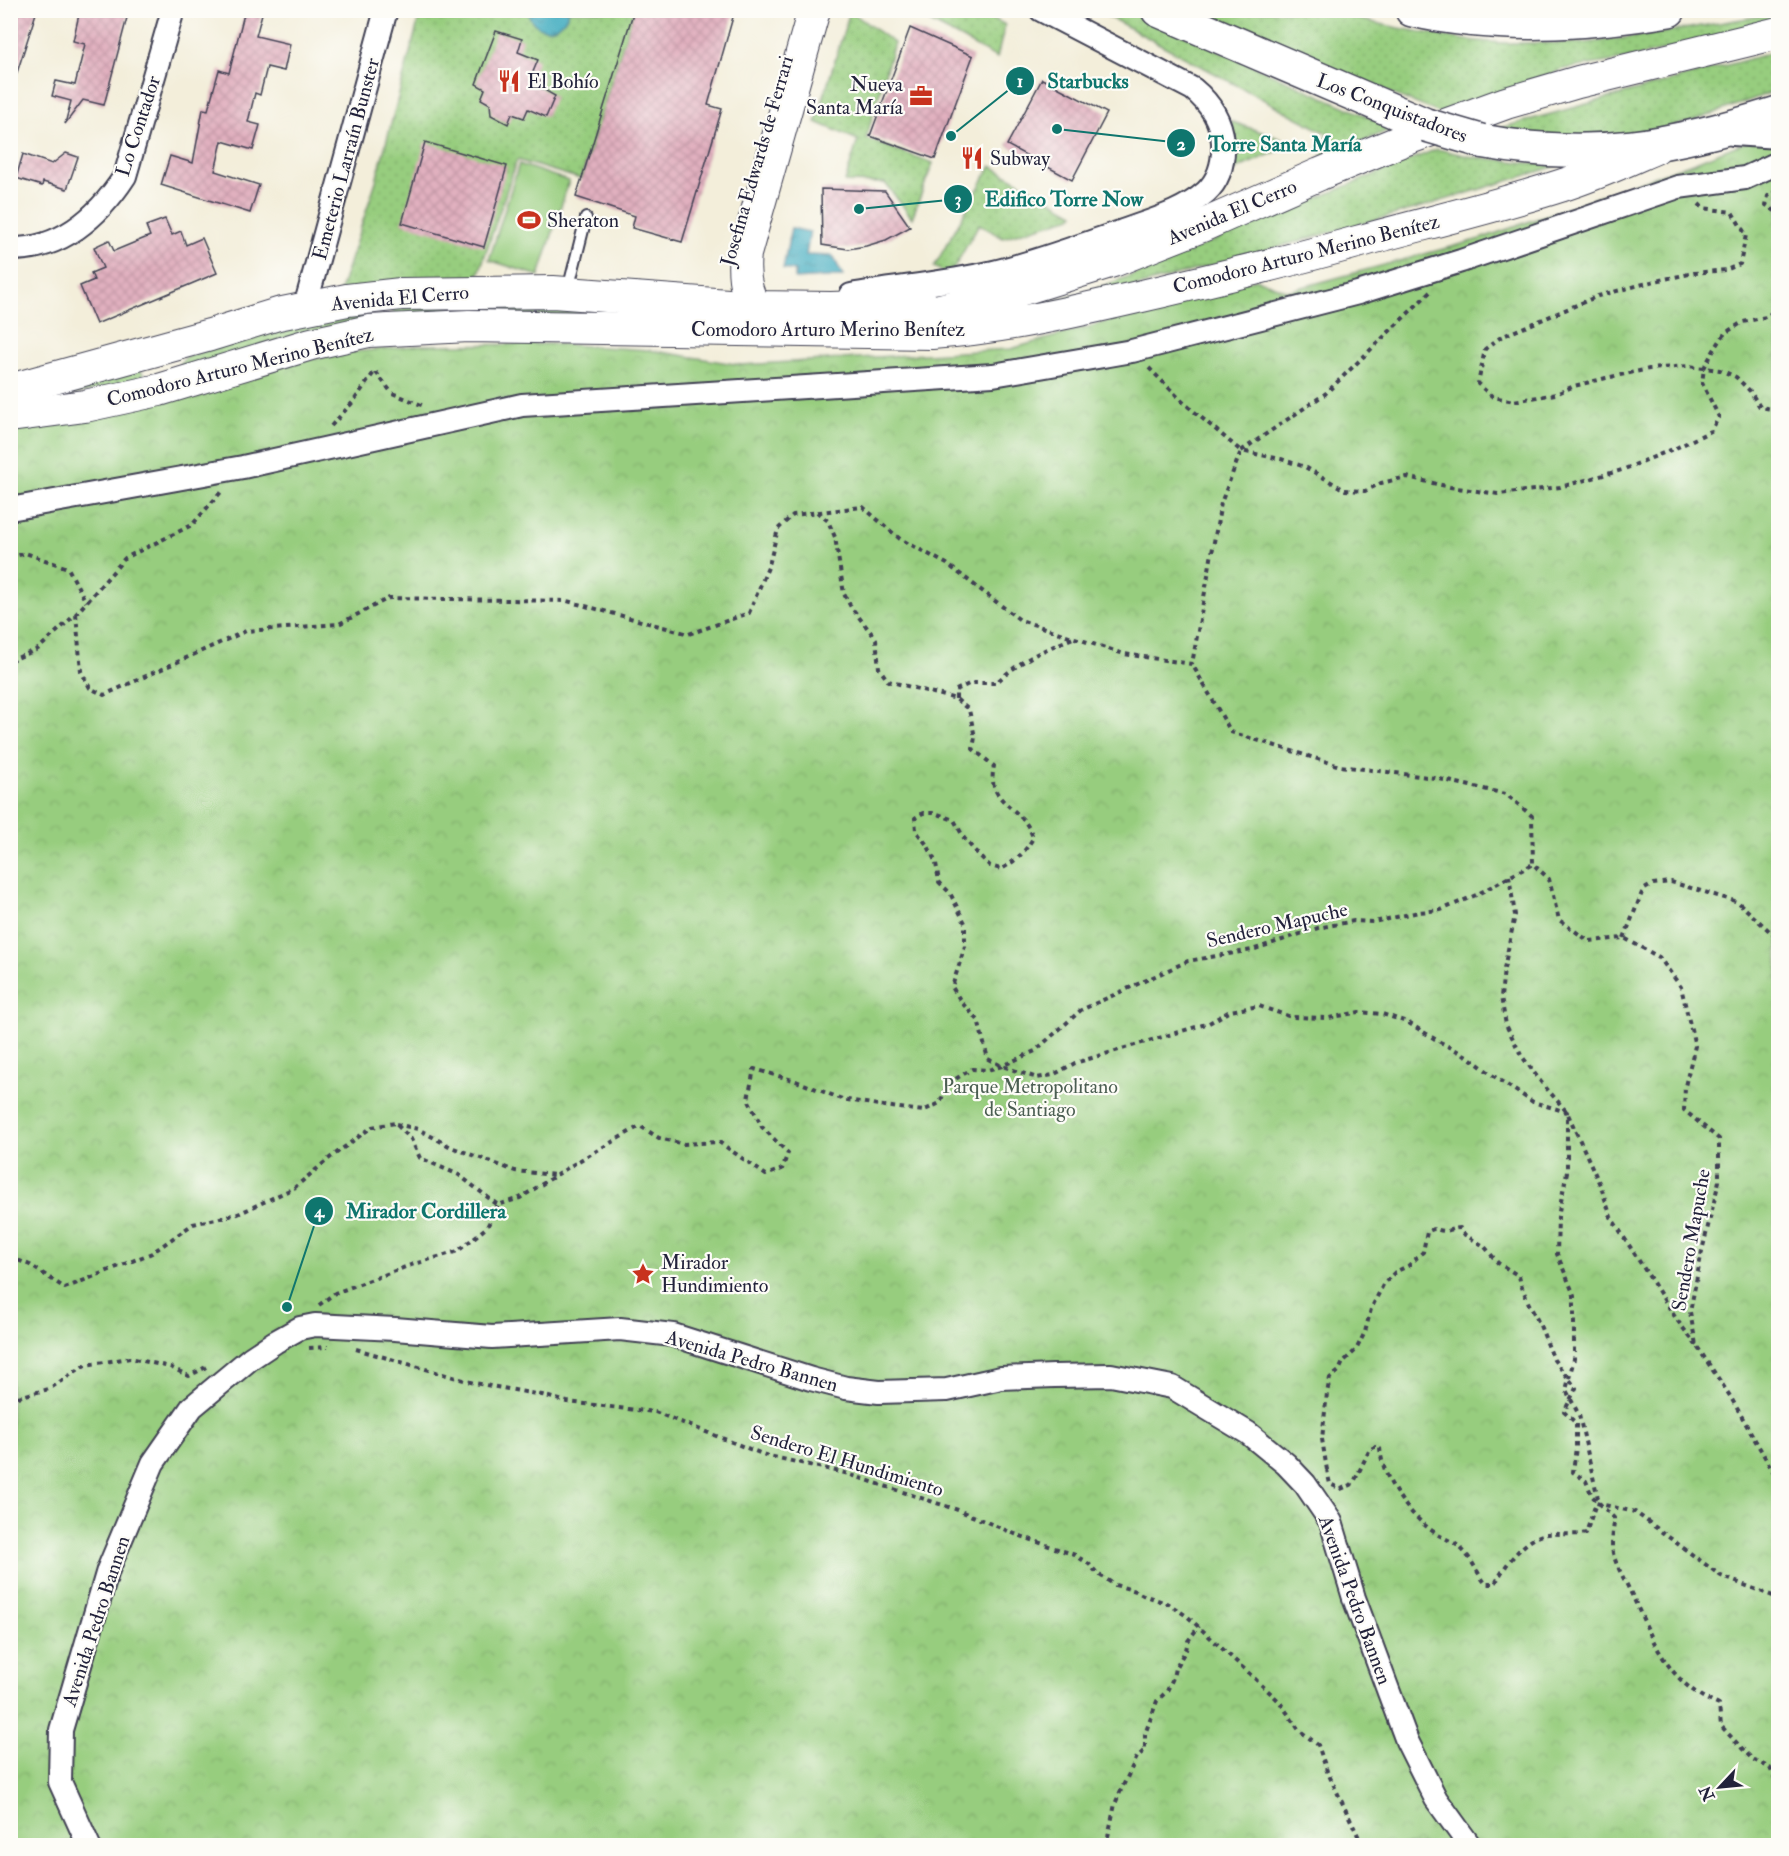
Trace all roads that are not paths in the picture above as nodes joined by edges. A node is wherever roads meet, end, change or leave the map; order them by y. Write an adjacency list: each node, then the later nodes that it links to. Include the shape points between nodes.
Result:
1 (173, 10): 16 (street, Lo Contador, via 125,176 111,198 72,232 47,243)
2 (386, 10): 22 (street, Emeterio Larraín Bunster)
3 (800, 10): 18 (street, Josefina Edwards de Ferrari, via 726,270 720,284)
4 (814, 10): 20 (street, Josefina Edwards de Ferrari, via 745,254 744,282)
5 (1041, 10): 21 (street, Avenida El Cerro, via 1202,96 1220,128 1223,149 1215,182 1167,215 1024,264 963,279)
6 (1158, 10): 13 (main road, Los Conquistadores, bridge, via 1426,125 1481,141 1532,150 1575,152)
7 (1412, 10): 8 (main road, via 1523,23 1601,20)
8 (1669, 10)
9 (1779, 33): 19 (street, Avenida El Cerro, via 1568,84 1506,103 1401,141 1113,261)
10 (1779, 113): 11 (main road, Los Conquistadores)
11 (1713, 133): 12 (street); 13 (main road, Los Conquistadores)
12 (1779, 137)
13 (1667, 142): 24 (street, Comodoro Arturo Merino Benítez, via 1562,185 1252,270 1058,315 932,333)
14 (1779, 163): 31 (street, via 1745,178 1678,187 1358,293 1132,351 993,375 522,405 243,467)
15 (586, 218): 17 (lane)
16 (10, 249)
17 (567, 293): 18 (street, Avenida El Cerro); 22 (street, Avenida El Cerro, via 401,294)
18 (700, 303): 20 (street, Avenida El Cerro)
19 (960, 304): 21 (street, Avenida El Cerro); 24 (street, Avenida El Cerro, via 913,317)
20 (754, 307): 21 (street, Avenida El Cerro); 23 (street, Josefina Edwards de Ferrari)
21 (800, 307)
22 (305, 308): 25 (street, Avenida El Cerro)
23 (776, 331): 24 (street, Comodoro Arturo Merino Benítez); 27 (street, Comodoro Arturo Merino Benítez, via 469,326 369,331 311,344)
24 (826, 331)
25 (176, 345): 26 (street, Avenida El Cerro); 27 (street, via 165,362 168,376)
26 (118, 359): 28 (street, Avenida El Cerro); 29 (street, via 133,362 142,375 138,391)
27 (178, 385): 29 (street, Comodoro Arturo Merino Benítez)
28 (10, 390)
29 (131, 396): 30 (street, Comodoro Arturo Merino Benítez)
30 (10, 416)
31 (10, 509)
32 (89, 1845): 33 (street, Avenida Pedro Bannen, via 60,1782 61,1730 108,1570 153,1463 192,1407 275,1342 300,1328 315,1325 492,1337 620,1329 673,1335 811,1379 879,1392 947,1390 1001,1378 1111,1375 1172,1387 1248,1433 1286,1464 1331,1522 1354,1598 1407,1741 1436,1799)
33 (1470, 1845)

